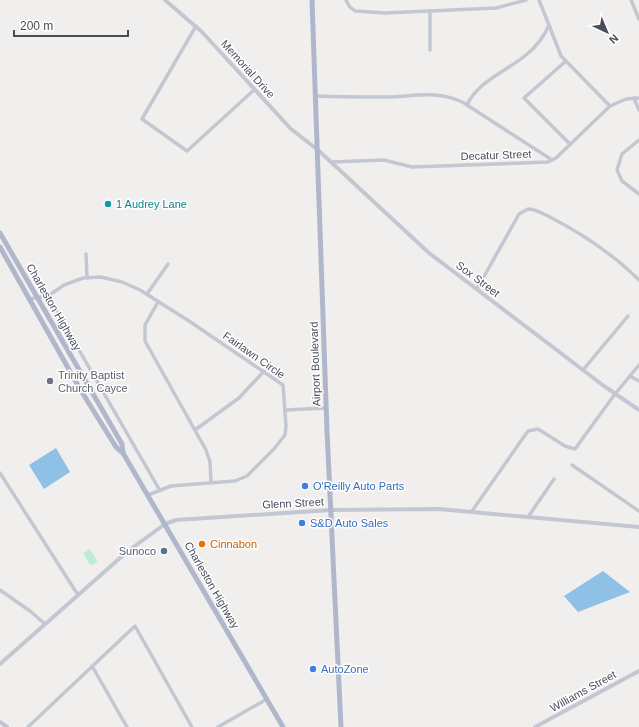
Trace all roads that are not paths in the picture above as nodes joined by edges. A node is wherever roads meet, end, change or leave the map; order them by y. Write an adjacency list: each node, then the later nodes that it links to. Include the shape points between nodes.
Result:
1 (165, 0): 9 (street, Memorial Drive)
2 (312, 0): 14 (main road, Airport Boulevard)
3 (346, 0): 7 (street, via 351,8 360,12)
4 (526, 0): 7 (street, via 496,8)
5 (539, 0): 10 (street)
6 (631, 0): 8 (street)
7 (430, 11): 11 (street)
8 (639, 19)
9 (196, 26): 13 (street, Memorial Drive); 13 (street, via 142,119 187,150)
10 (549, 26): 12 (street, via 561,56); 17 (street, via 533,49 485,84)
11 (430, 50)
12 (566, 61): 18 (street); 21 (street, via 524,98)
13 (254, 90): 22 (street, Memorial Drive, via 291,129)
14 (316, 96): 17 (street, via 436,95 452,98); 22 (main road, Airport Boulevard)
15 (634, 98): 16 (street); 18 (street); 19 (street)
16 (639, 98)
17 (467, 105): 23 (street)
18 (610, 106): 21 (street)
19 (639, 110)
20 (639, 140): 25 (street, via 622,154 617,170 622,181)
21 (570, 144): 23 (street)
22 (318, 150): 24 (street, Sox Street); 45 (main road, Airport Boulevard)
23 (552, 160): 24 (street, Decatur Street, via 412,167 384,160)
24 (331, 162): 32 (street, Sox Street, via 429,253)
25 (639, 194)
26 (0, 233): 35 (main road, Charleston Highway)
27 (0, 247): 36 (main road, Charleston Highway)
28 (86, 254): 30 (street)
29 (168, 264): 33 (street)
30 (87, 278): 33 (street, Fairlawn Circle, via 114,280); 34 (street, Fairlawn Circle, via 64,285)
31 (639, 280): 32 (street, via 616,259 573,230 540,211 528,209 519,214)
32 (477, 289): 40 (street, Sox Street)
33 (147, 294): 37 (street, Fairlawn Circle)
34 (48, 296): 35 (street, Fairlawn Circle); 54 (street, Charleston Highway)
35 (38, 298): 36 (street, Fairlawn Circle); 49 (main road, Charleston Highway, via 122,444)
36 (29, 299): 49 (main road, Charleston Highway, via 80,389 116,447)
37 (158, 302): 41 (street, Fairlawn Circle); 48 (street, via 145,325 145,341)
38 (628, 316): 40 (street)
39 (639, 365): 42 (street)
40 (583, 370): 44 (street, Sox Street)
41 (264, 371): 46 (street, Fairlawn Circle, via 283,385); 48 (street, via 234,402)
42 (630, 376): 43 (street); 44 (street)
43 (639, 381)
44 (615, 394): 47 (street, Sox Street); 57 (street, via 575,449 565,446 538,429 531,429)
45 (326, 408): 46 (street); 56 (main road, Airport Boulevard)
46 (285, 410): 53 (street, Fairlawn Circle, via 285,434 261,462 239,480)
47 (639, 410)
48 (195, 430): 53 (street, via 209,458)
49 (123, 453): 55 (main road, Charleston Highway)
50 (572, 465): 58 (street)
51 (0, 473): 63 (street)
52 (554, 479): 59 (street)
53 (211, 482): 54 (street, Fairlawn Circle, via 180,484)
54 (159, 489): 55 (street, Fairlawn Circle)
55 (148, 495): 60 (main road, Charleston Highway)
56 (331, 510): 57 (street, Glenn Street); 60 (street, Glenn Street, via 184,518); 76 (main road, Airport Boulevard)
57 (472, 511): 59 (street, Glenn Street)
58 (639, 511)
59 (528, 517): 61 (street, Glenn Street)
60 (165, 524): 63 (street, Glenn Street, via 128,551); 68 (main road, Charleston Highway)
61 (639, 527)
62 (0, 590): 64 (street)
63 (78, 595): 64 (street, Glenn Street)
64 (45, 624): 65 (street, Glenn Street)
65 (0, 664)
66 (92, 666): 71 (street); 72 (street); 73 (street, via 134,626)
67 (639, 670): 77 (street, Williams Street)
68 (267, 699): 74 (street); 75 (main road, Charleston Highway)
69 (0, 722): 70 (street)
70 (7, 727)
71 (28, 727)
72 (127, 727)
73 (192, 727)
74 (218, 727)
75 (283, 727)
76 (341, 727)
77 (535, 727)

